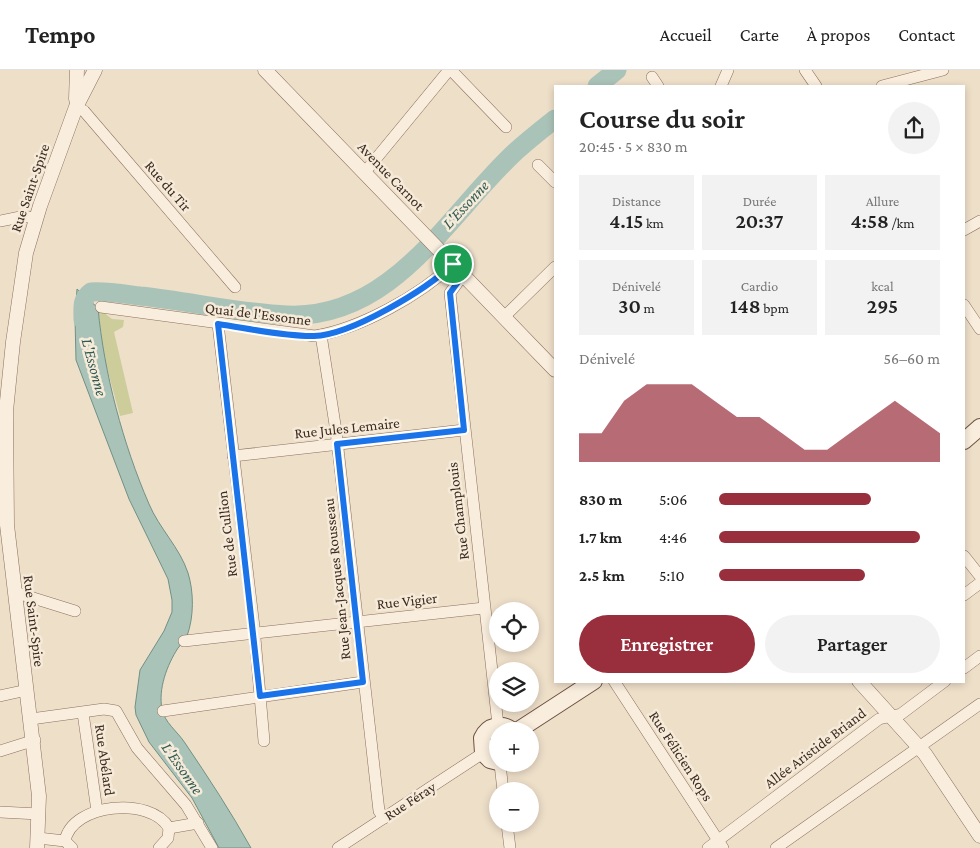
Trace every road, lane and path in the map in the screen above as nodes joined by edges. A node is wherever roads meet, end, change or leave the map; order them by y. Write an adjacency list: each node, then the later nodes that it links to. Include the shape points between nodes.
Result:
1 (77, 70): 13 (street, Rue Saint-Spire)
2 (88, 70): 9 (street)
3 (94, 70): 9 (street, Rue Saint-Spire)
4 (265, 70): 16 (street, Avenue Carnot)
5 (450, 70): 14 (street); 16 (street)
6 (728, 70): 10 (street)
7 (805, 70): 11 (street)
8 (944, 70): 12 (street)
9 (85, 85): 13 (street, Rue Saint-Spire)
10 (721, 85)
11 (815, 85)
12 (886, 85)
13 (76, 107): 18 (street, Rue Saint-Spire); 25 (street, Rue du Tir, via 84,111)
14 (506, 127)
15 (538, 165): 17 (street)
16 (365, 172): 22 (street, Avenue Carnot)
17 (554, 181)
18 (36, 219): 19 (street, via 25,216); 34 (street, Rue Saint-Spire, via 18,297)
19 (0, 221)
20 (980, 221): 21 (street)
21 (965, 229)
22 (447, 264): 24 (street, Avenue Carnot); 26 (street, Rue Champlouis); 32 (street, Quai de l'Essonne, via 375,315)
23 (554, 268): 29 (street)
24 (463, 275): 26 (street); 29 (street, Avenue Carnot)
25 (235, 287)
26 (450, 293): 36 (street, Rue Champlouis)
27 (101, 306): 30 (street, Quai de l'Essonne)
28 (965, 306): 31 (street)
29 (504, 317): 33 (street, Avenue Carnot)
30 (218, 324): 32 (street, Quai de l'Essonne); 39 (street, Rue de Cullion)
31 (980, 329)
32 (321, 335): 38 (street, Rue Jean-Jacques Rousseau)
33 (554, 369)
34 (3, 412): 40 (street, Rue Saint-Spire)
35 (980, 427): 37 (main road)
36 (464, 430): 38 (street, Rue Jules Lemaire); 46 (street, Rue Champlouis)
37 (965, 440)
38 (337, 444): 39 (street, Rue Jules Lemaire); 48 (street, Rue Jean-Jacques Rousseau)
39 (233, 456): 49 (street, Rue de Cullion)
40 (3, 490): 44 (street, Rue Saint-Spire)
41 (965, 557): 42 (street)
42 (980, 576)
43 (980, 584): 45 (street)
44 (14, 592): 47 (street); 58 (street, Rue Saint-Spire)
45 (965, 594)
46 (484, 608): 48 (street, Rue Vigier); 66 (street, Rue Champlouis)
47 (76, 611)
48 (357, 622): 49 (street, Rue Vigier); 53 (street, Rue Jean-Jacques Rousseau)
49 (254, 633): 50 (street, Rue Vigier); 60 (street, Rue de Cullion)
50 (184, 641)
51 (980, 656): 52 (street)
52 (965, 667)
53 (363, 682): 60 (street); 78 (street, Rue Jean-Jacques Rousseau, via 379,811)
54 (591, 683): 67 (main road)
55 (615, 683): 84 (street, Rue Félicien Rops)
56 (860, 683): 64 (street)
57 (942, 683): 64 (street, Allée Aristide Briand, via 901,714)
58 (27, 690): 59 (street); 65 (street, Rue Saint-Spire)
59 (0, 696)
60 (260, 696): 62 (street); 70 (street, Rue de Cullion)
61 (980, 704): 71 (street)
62 (163, 710)
63 (83, 713): 65 (street); 75 (street, Rue Abélard); 79 (street, via 109,708 116,711 137,748)
64 (890, 716): 71 (street); 84 (street, Allée Aristide Briand, via 879,719)
65 (31, 719): 69 (street, Rue Saint-Spire)
66 (505, 722)
67 (531, 722)
68 (489, 732): 73 (main road, via 484,733 481,743)
69 (34, 740): 72 (street); 77 (street, Rue Saint-Spire)
70 (264, 741)
71 (920, 748): 82 (street); 91 (street)
72 (0, 751)
73 (483, 753): 74 (main road); 78 (street, Rue Féray)
74 (489, 759)
75 (97, 811): 80 (street, via 146,810); 85 (street, via 76,822 66,836)
76 (0, 812): 77 (street)
77 (40, 814): 83 (street, Rue Saint-Spire)
78 (384, 818): 88 (street, Rue Féray)
79 (198, 823): 80 (street); 87 (street)
80 (169, 828): 86 (street, via 168,838)
81 (508, 832): 89 (street)
82 (980, 836)
83 (38, 843): 85 (street)
84 (720, 844): 90 (street, Allée Aristide Briand)
85 (68, 845)
86 (159, 848)
87 (212, 848)
88 (338, 848)
89 (510, 848)
90 (708, 848)
91 (776, 848)

